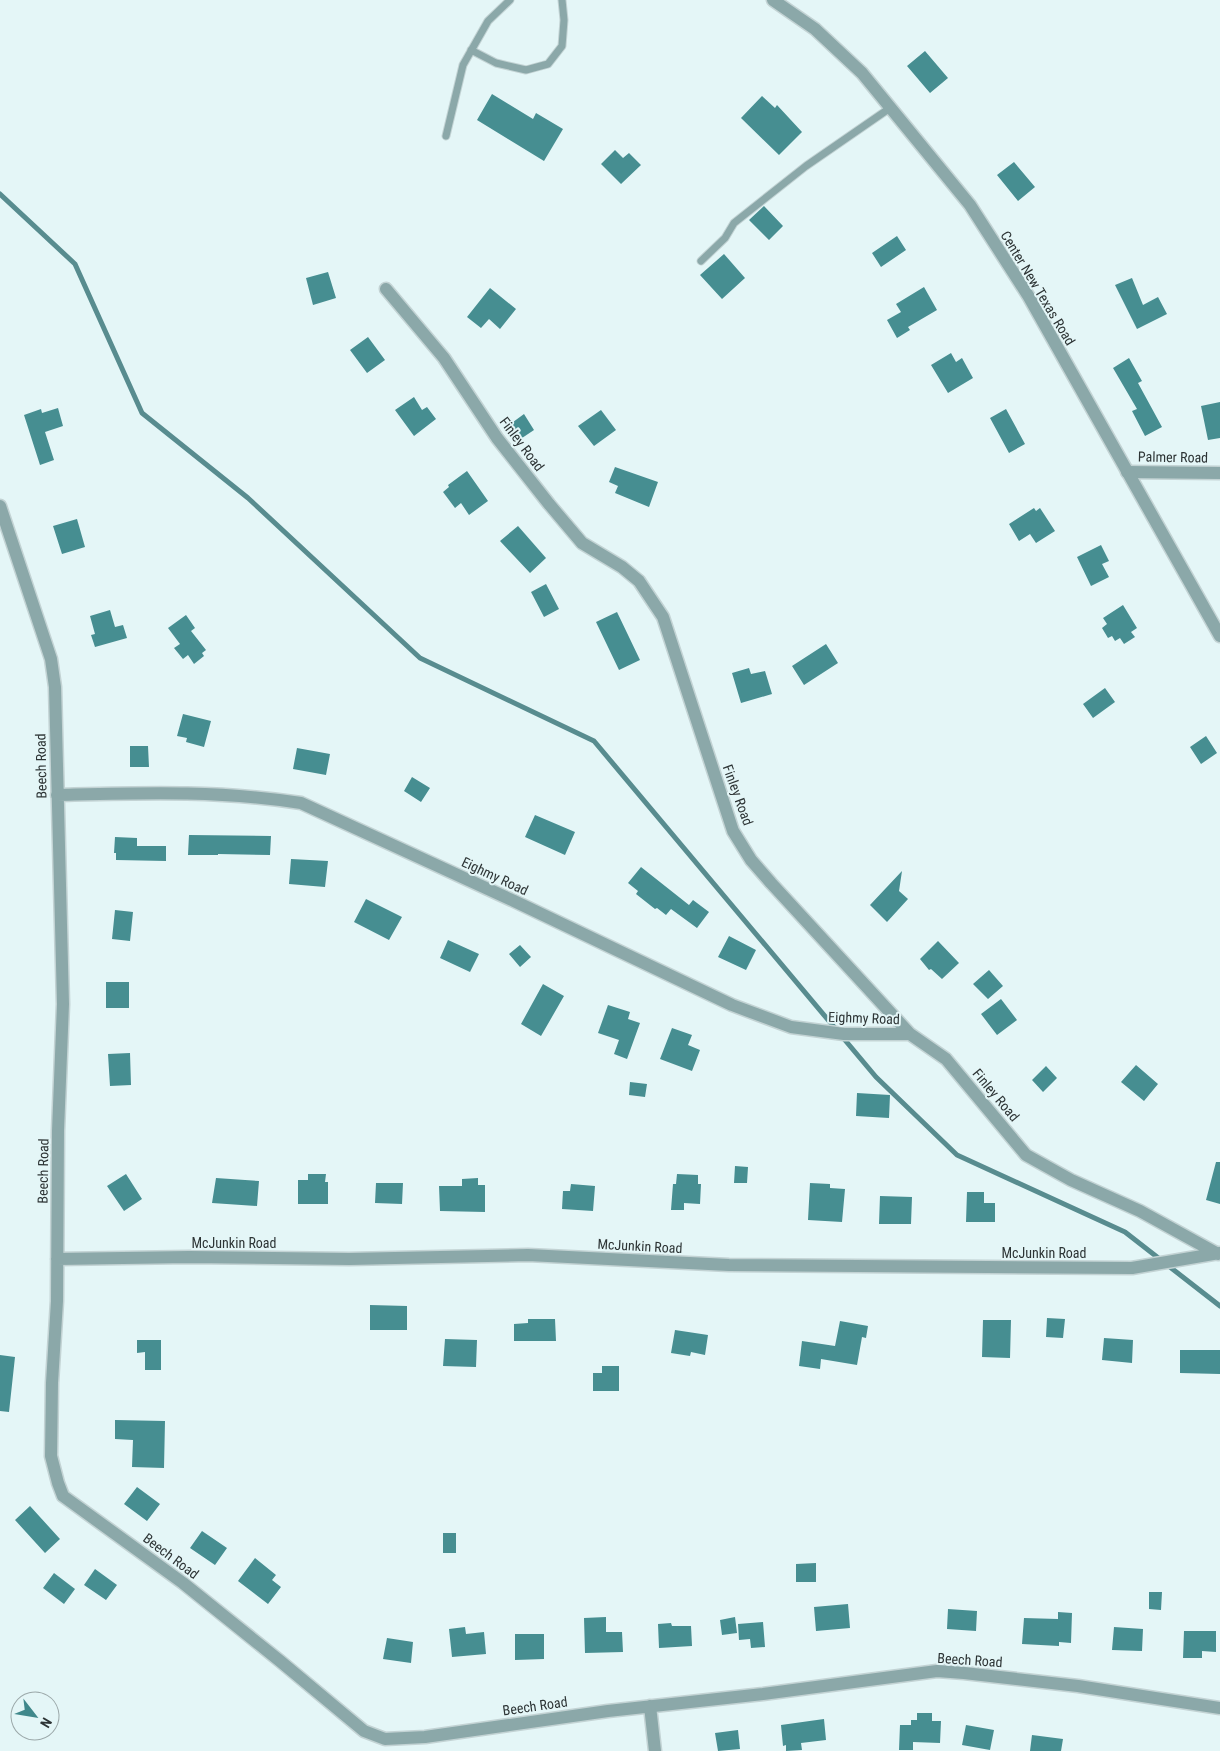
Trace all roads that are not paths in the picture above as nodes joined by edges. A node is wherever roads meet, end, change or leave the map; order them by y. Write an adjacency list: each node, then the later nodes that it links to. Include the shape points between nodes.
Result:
1 (510, 0): 4 (lane, via 488,21)
2 (562, 0): 4 (lane, via 562,46 548,64 526,70 496,63)
3 (773, 0): 5 (street, Center New Texas Road, via 815,29 862,73)
4 (471, 50): 6 (lane, via 463,65)
5 (890, 108): 7 (lane, via 806,166 734,223 725,238); 9 (street, Center New Texas Road, via 970,205 1029,296)
6 (446, 136)
7 (701, 261)
8 (386, 289): 14 (street, Finley Road, via 444,358 497,438 582,543 639,581 663,618 733,831 751,860 771,883)
9 (1127, 472): 10 (street, Palmer Road); 12 (street, Center New Texas Road)
10 (1220, 473)
11 (0, 506): 13 (street, Beech Road, via 51,659 55,687)
12 (1220, 636)
13 (57, 796): 14 (street, Eighmy Road, via 206,793 300,803 732,1006 791,1027 844,1034); 16 (street, Beech Road, via 63,1004)
14 (910, 1034): 15 (street, Finley Road, via 946,1059 1026,1155)
15 (1219, 1254): 16 (street, McJunkin Road, via 1132,1268 729,1265 528,1255 349,1259)
16 (57, 1258): 17 (street, Beech Road, via 51,1456 63,1496 183,1583 364,1730 386,1739 425,1737)
17 (650, 1706): 18 (street, Beech Road, via 937,1671 1078,1686); 19 (street)
18 (1220, 1708)
19 (655, 1751)

